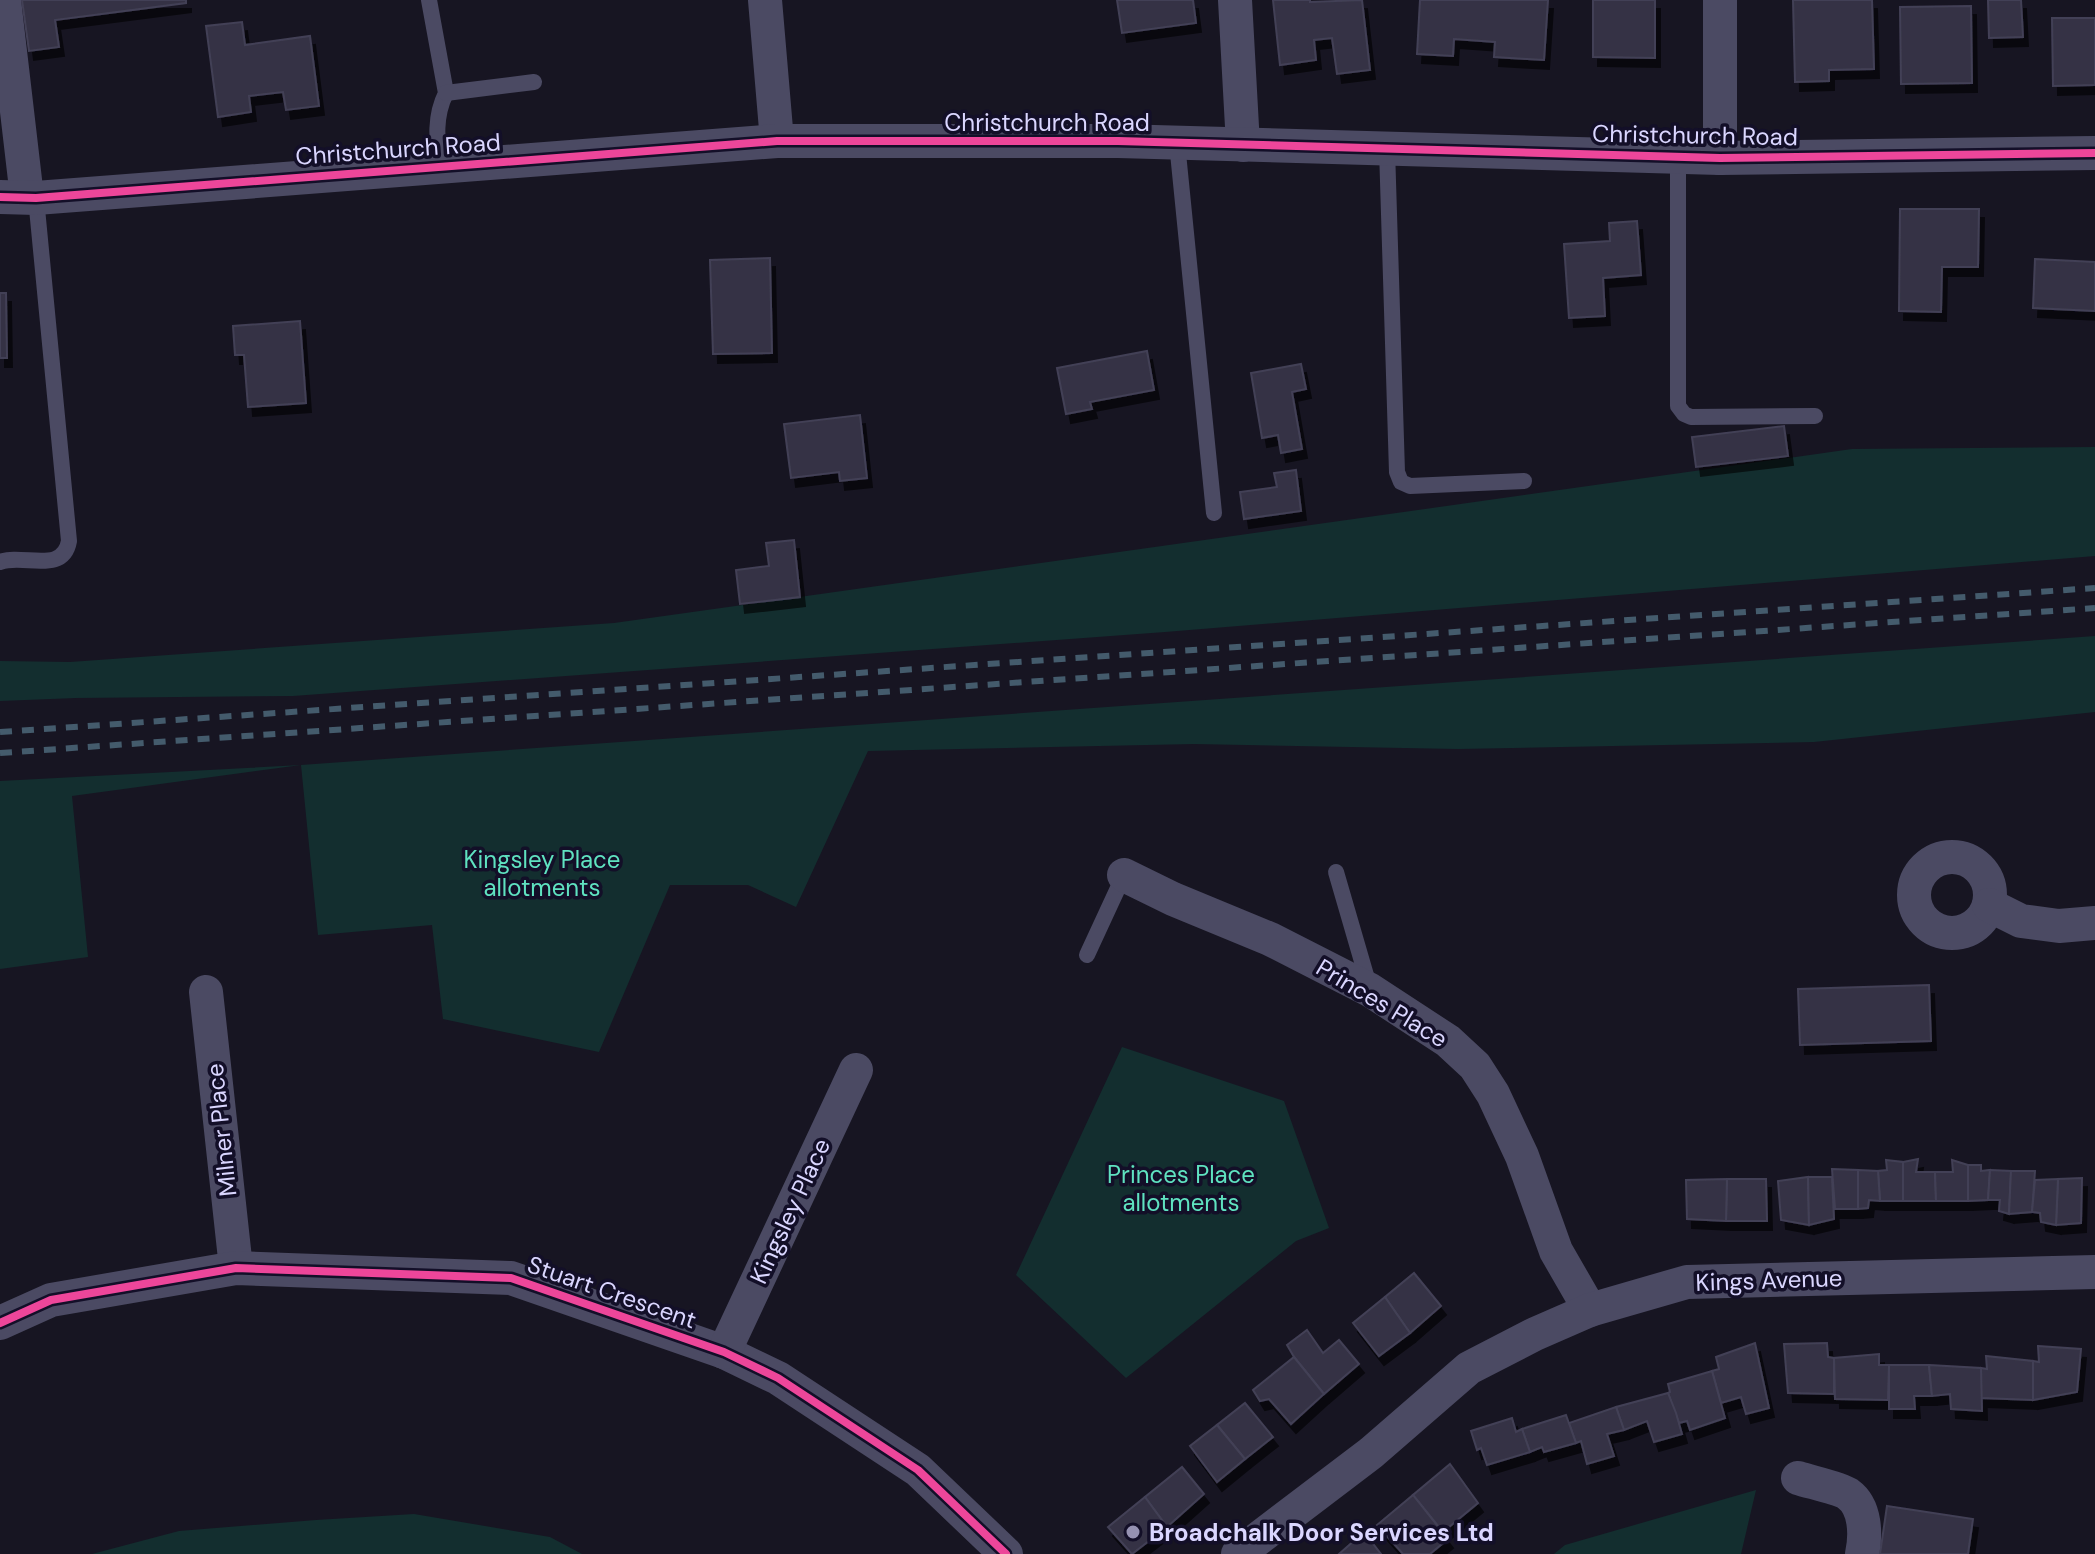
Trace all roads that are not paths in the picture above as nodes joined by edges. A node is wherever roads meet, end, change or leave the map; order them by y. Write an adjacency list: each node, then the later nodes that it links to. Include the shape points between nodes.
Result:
1 (4, 0): 16 (street)
2 (429, 0): 7 (lane)
3 (765, 0): 8 (street)
4 (1235, 0): 10 (street)
5 (1720, 0): 14 (street)
6 (534, 82): 7 (lane)
7 (446, 93): 15 (lane, via 436,133)
8 (777, 141): 9 (street, Christchurch Road); 15 (street, Christchurch Road)
9 (1177, 143): 10 (street, Christchurch Road); 19 (lane)
10 (1243, 145): 11 (street, Christchurch Road)
11 (1387, 149): 13 (street, Christchurch Road); 18 (lane, via 1401,482 1410,486)
12 (2095, 153): 14 (street, Christchurch Road)
13 (1678, 156): 14 (street, Christchurch Road); 17 (lane, via 1678,406 1691,417)
14 (1720, 158)
15 (440, 166): 16 (street, Christchurch Road)
16 (21, 198): 20 (lane, via 69,541 68,551 52,561)
17 (1815, 416)
18 (1524, 481)
19 (1214, 513)
20 (0, 562)
21 (1336, 872): 26 (lane)
22 (1124, 875): 25 (lane); 26 (street, Princes Place)
23 (1989, 905): 24 (street, via 2021,921)
24 (2095, 923)
25 (1087, 955)
26 (1370, 990): 31 (street, Princes Place, via 1448,1041 1475,1066 1522,1156 1556,1251)
27 (206, 992): 29 (street, Milner Place)
28 (856, 1070): 33 (street, Kingsley Place)
29 (236, 1268): 32 (street, Stuart Crescent, via 51,1300); 33 (street, Stuart Crescent, via 511,1278)
30 (2095, 1272): 31 (street, Kings Avenue, via 1687,1282)
31 (1590, 1310): 36 (street, Kings Avenue, via 1469,1368 1371,1453)
32 (0, 1323)
33 (724, 1352): 35 (street, Stuart Crescent, via 778,1378 918,1470)
34 (1798, 1478): 37 (street, via 1847,1493 1864,1523)
35 (1006, 1554)
36 (1238, 1554)
37 (1862, 1554)

